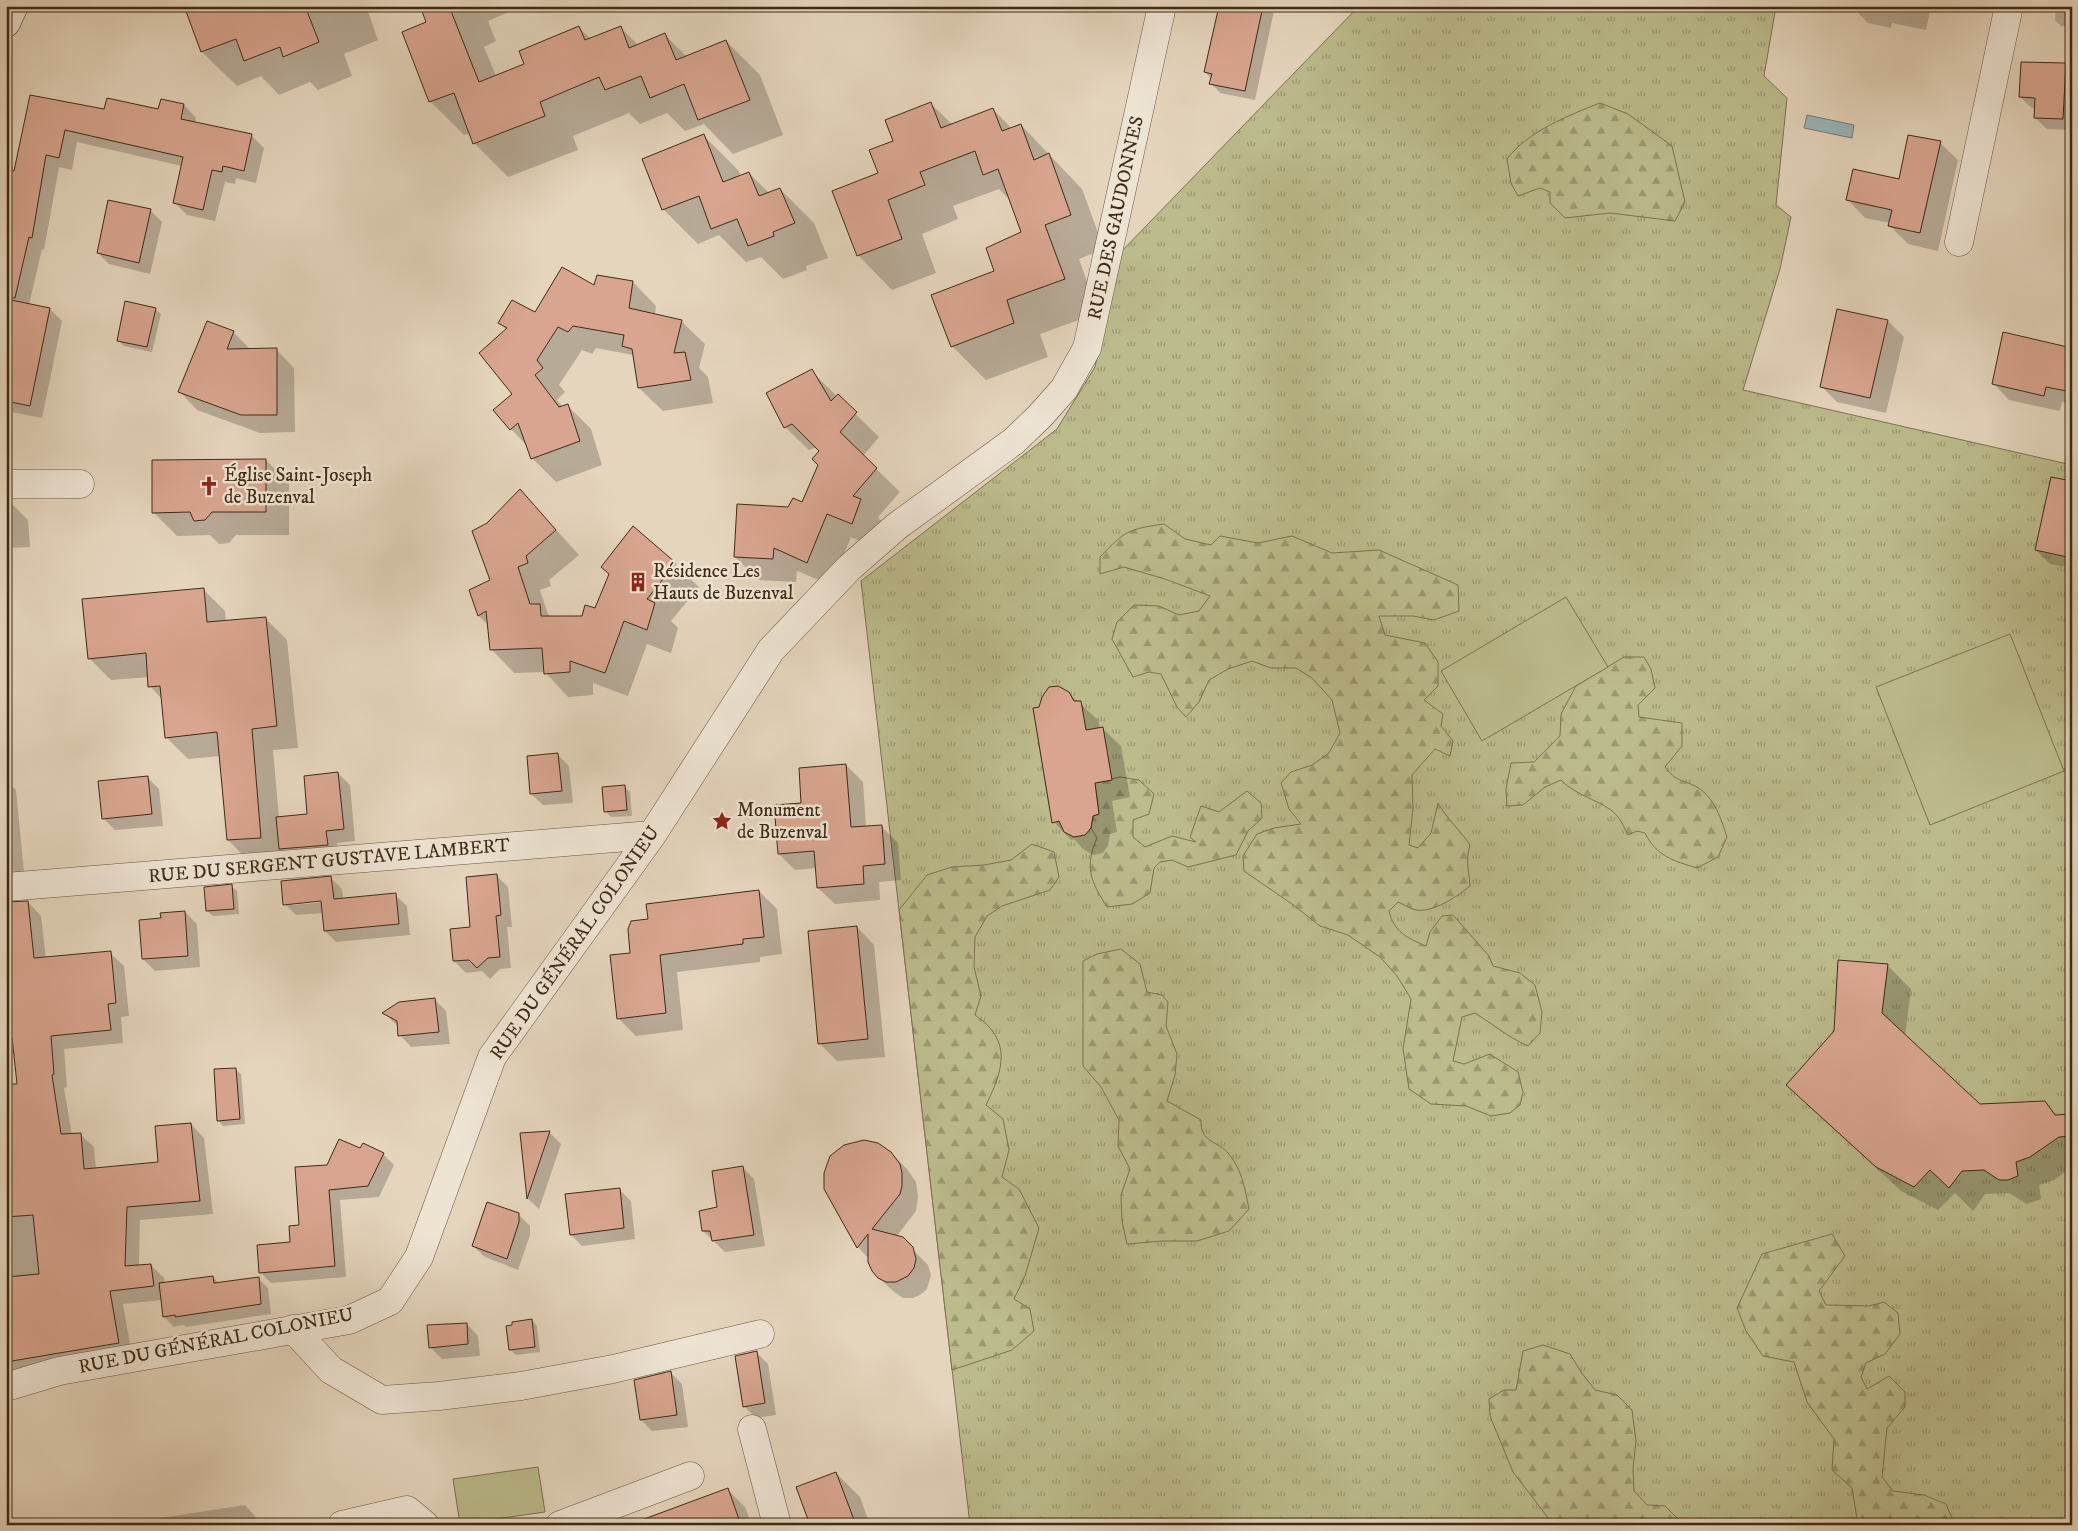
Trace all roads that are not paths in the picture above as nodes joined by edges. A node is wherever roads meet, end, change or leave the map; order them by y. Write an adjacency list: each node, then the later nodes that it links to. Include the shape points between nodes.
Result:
1 (14, 6): 4 (street)
2 (1162, 6): 6 (street, RUE DES GAUDONNES, via 1087,348 1064,389)
3 (2009, 6): 5 (street)
4 (6, 23)
5 (1959, 242)
6 (1040, 416): 9 (street, RUE DU GÉNÉRAL COLONIEU, via 1014,441 898,526 849,568 771,650)
7 (6, 484): 8 (street)
8 (80, 484)
9 (652, 835): 10 (street, RUE DU SERGENT GUSTAVE LAMBERT); 11 (street, RUE DU GÉNÉRAL COLONIEU, via 492,1057 419,1257 390,1301 349,1320)
10 (6, 887)
11 (293, 1329): 12 (street, via 331,1370 382,1400 521,1386 613,1369); 13 (street, RUE DU GÉNÉRAL COLONIEU, via 59,1371)
12 (760, 1334)
13 (6, 1387)
14 (752, 1429): 19 (street)
15 (690, 1476): 18 (street)
16 (342, 1525): 17 (street, via 407,1510)
17 (425, 1525)
18 (560, 1525)
19 (777, 1525)

